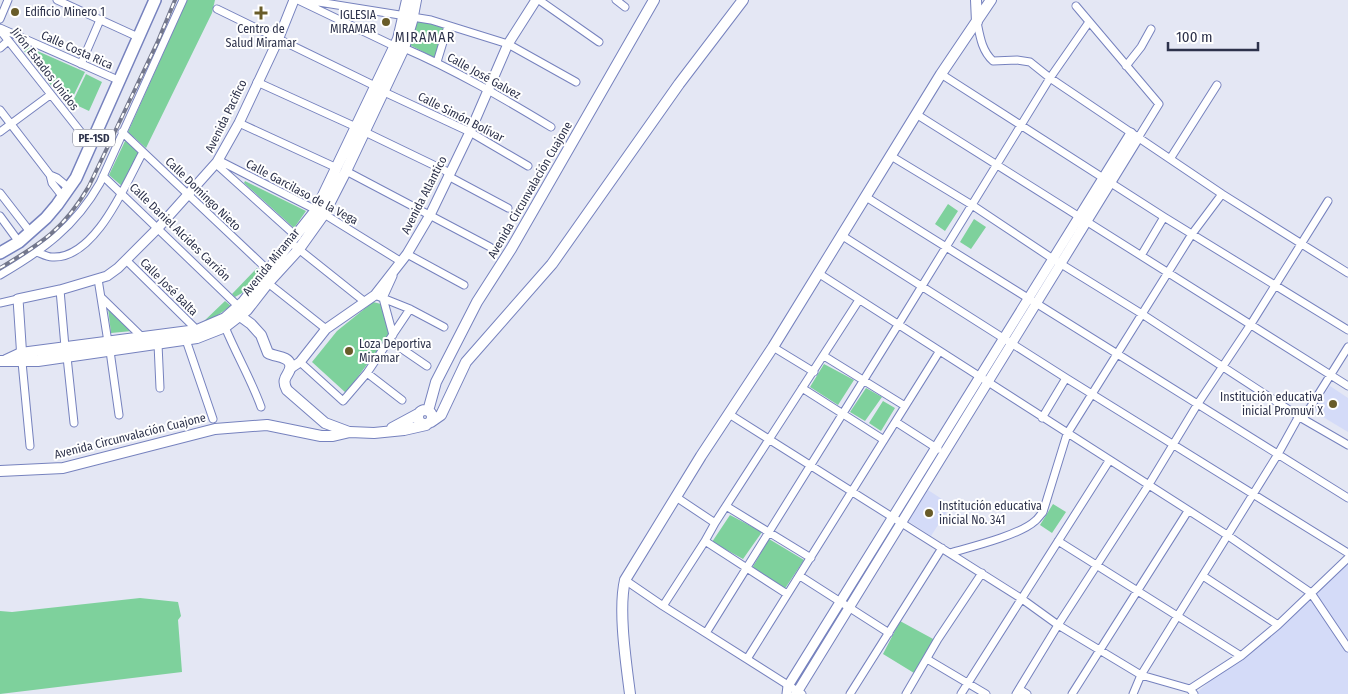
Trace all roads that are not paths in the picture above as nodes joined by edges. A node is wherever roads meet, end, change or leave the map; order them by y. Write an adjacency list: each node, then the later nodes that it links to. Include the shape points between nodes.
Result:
1 (8, 0): 22 (street)
2 (57, 0): 17 (street)
3 (147, 0): 29 (highway, PE-1SD)
4 (155, 0): 29 (highway, PE-1SD)
5 (183, 0): 56 (street)
6 (294, 0): 30 (street, Avenida Pacifico)
7 (298, 0): 34 (street, Calle José Galvez)
8 (306, 0): 21 (street)
9 (407, 0): 21 (main road, Avenida Miramar)
10 (416, 0): 21 (main road, Avenida Miramar)
11 (538, 0): 32 (street); 33 (street, Avenida Atlantico)
12 (616, 0): 19 (street)
13 (654, 0): 163 (main road, Avenida Circunvalación Cuajone, via 478,302 436,382)
14 (743, 0): 163 (main road, via 679,84 552,264 466,362 442,415)
15 (976, 0): 24 (main road)
16 (991, 0): 24 (main road)
17 (73, 3): 23 (street)
18 (1076, 6): 25 (street)
19 (626, 7)
20 (217, 10): 30 (street, Calle Simón Bolívar)
21 (408, 17): 26 (street); 34 (main road, Avenida Miramar, via 401,30)
22 (0, 19)
23 (100, 20): 29 (street); 37 (street)
24 (977, 22): 39 (main road); 40 (street, via 986,55 993,62 1030,62)
25 (1089, 22): 38 (street); 40 (street)
26 (448, 26): 33 (street); 36 (street)
27 (0, 29): 31 (street, Jirón Estados Unidos); 37 (street, Calle Costa Rica)
28 (1151, 29): 38 (street)
29 (134, 36): 41 (highway, PE-1SD)
30 (278, 40): 42 (street, Avenida Pacifico); 45 (street, Calle Simón Bolívar)
31 (8, 41): 35 (street); 47 (street, Jirón Estados Unidos)
32 (599, 42)
33 (508, 44): 43 (street); 46 (street, Avenida Atlantico)
34 (399, 47): 36 (street, Calle José Galvez); 45 (main road, Avenida Miramar)
35 (0, 48)
36 (437, 62): 46 (street, Calle José Galvez)
37 (81, 64): 41 (street, Calle Costa Rica)
38 (1126, 66): 58 (street, via 1159,104)
39 (941, 74): 49 (main road); 52 (street)
40 (1050, 78): 52 (street); 58 (street)
41 (115, 79): 59 (highway, PE-1SD)
42 (257, 82): 51 (street, Avenida Pacifico); 54 (street)
43 (576, 82)
44 (1217, 85): 62 (street)
45 (379, 89): 54 (main road, Avenida Miramar); 57 (street, Calle Simón Bolívar)
46 (489, 90): 53 (street, Calle José Galvez); 57 (street, Avenida Atlantico)
47 (50, 95): 50 (street); 59 (street, Jirón Estados Unidos)
48 (0, 110): 50 (street)
49 (916, 114): 61 (main road); 64 (street)
50 (11, 124): 55 (street); 70 (street)
51 (239, 124): 63 (street, Avenida Pacifico); 66 (street)
52 (1021, 126): 64 (street); 69 (street)
53 (551, 128)
54 (360, 129): 66 (main road, Avenida Miramar); 67 (street)
55 (0, 132)
56 (122, 132): 60 (street, Calle Domingo Nieto); 68 (street)
57 (470, 132): 65 (street, Calle Simón Bolívar); 67 (street, Avenida Atlantico)
58 (1135, 136): 62 (street); 69 (street)
59 (88, 142): 70 (highway, PE-1SD)
60 (143, 152): 72 (street); 73 (street, Calle Domingo Nieto)
61 (892, 156): 75 (main road); 77 (street)
62 (1170, 159): 74 (street)
63 (217, 162): 73 (street, Avenida Pacifico); 79 (street, Calle Garcilaso de la Vega); 89 (street)
64 (998, 164): 77 (street); 83 (street)
65 (528, 166)
66 (341, 170): 79 (main road, Avenida Miramar); 80 (street)
67 (449, 174): 78 (street); 80 (street, Avenida Atlantico)
68 (103, 176): 72 (street, Calle Daniel Alcides Carrión); 94 (street, via 74,221)
69 (1106, 180): 82 (street); 83 (street)
70 (64, 190): 85 (highway, PE-1SD)
71 (0, 193): 85 (street)
72 (122, 194): 84 (street, Calle Daniel Alcides Carrión); 94 (street, via 90,240 80,248 62,256 50,257)
73 (187, 194): 84 (street, Avenida Pacifico); 100 (street, Calle Domingo Nieto)
74 (1222, 194): 86 (street); 90 (street)
75 (866, 197): 87 (main road); 93 (street)
76 (1328, 201): 90 (street)
77 (972, 205): 93 (street); 99 (street)
78 (508, 208)
79 (320, 212): 89 (main road, Avenida Miramar); 97 (street, Calle Garcilaso de la Vega)
80 (430, 215): 92 (street); 97 (street, Avenida Atlantico)
81 (0, 216): 88 (street)
82 (1164, 217): 86 (street); 96 (street)
83 (1084, 218): 96 (street); 99 (street)
84 (158, 228): 98 (street, Avenida Pacifico); 119 (street, Calle Daniel Alcides Carrión)
85 (28, 230): 88 (highway, PE-1SD)
86 (1192, 234): 102 (street); 107 (street)
87 (841, 235): 101 (main road); 109 (street)
88 (17, 238): 91 (highway, PE-1SD); 95 (highway, PE-1SD)
89 (298, 243): 100 (main road, Avenida Miramar); 106 (main road, Avenida Miramar); 116 (street)
90 (1302, 244): 103 (street); 107 (street)
91 (0, 245)
92 (490, 247)
93 (946, 247): 109 (street); 115 (street)
94 (37, 252): 104 (street)
95 (0, 253)
96 (1142, 254): 102 (street)
97 (402, 259): 108 (street, Calle Garcilaso de la Vega); 111 (street, Avenida Atlantico)
98 (126, 260): 105 (street, Avenida Pacifico); 126 (street, Calle José Balta)
99 (1057, 261): 115 (street); 120 (street)
100 (268, 272): 119 (main road, Avenida Miramar)
101 (818, 273): 114 (street); 134 (main road)
102 (1168, 273): 120 (street); 121 (street)
103 (1348, 273)
104 (0, 275)
105 (98, 280): 110 (street, Avenida Pacifico); 112 (street)
106 (268, 283): 119 (main road, Avenida Miramar, via 253,303); 125 (street)
107 (1276, 284): 121 (street); 127 (street)
108 (464, 285)
109 (922, 286): 122 (street); 131 (street)
110 (60, 290): 113 (street, Avenida Pacifico); 136 (street)
111 (379, 297): 116 (street, Avenida Atlantico); 118 (street); 129 (street)
112 (102, 298): 128 (street); 133 (street)
113 (18, 299): 117 (street, Avenida Pacifico); 140 (street)
114 (859, 300): 122 (street); 139 (street)
115 (1033, 300): 131 (street); 138 (street)
116 (365, 302): 125 (street, Avenida Atlantico)
117 (0, 303)
118 (410, 309): 124 (street); 129 (street)
119 (239, 312): 123 (main road, Avenida Miramar); 126 (main road, Avenida Miramar); 145 (main road, Calle Daniel Alcides Carrión, via 261,336 268,354 288,360)
120 (1142, 314): 138 (street); 144 (street)
121 (1251, 324): 144 (street); 148 (street)
122 (898, 325): 137 (street); 150 (street)
123 (225, 327): 130 (main road, Avenida Miramar); 159 (street, via 251,380)
124 (444, 327)
125 (326, 329): 142 (street, Avenida Atlantico)
126 (197, 330): 128 (main road, Avenida Miramar)
127 (1348, 330)
128 (143, 338): 133 (main road, Avenida Miramar)
129 (391, 338): 143 (street); 147 (street)
130 (186, 340): 132 (main road, Avenida Miramar); 166 (street)
131 (1008, 341): 149 (street); 151 (street)
132 (158, 344): 133 (main road, Avenida Miramar); 153 (street)
133 (109, 346): 136 (main road, Avenida Miramar); 162 (street)
134 (773, 347): 146 (street); 160 (main road)
135 (1348, 347): 148 (street)
136 (66, 352): 140 (main road, Avenida Miramar); 168 (street)
137 (939, 352): 151 (street); 158 (street)
138 (1117, 352): 155 (street); 157 (street)
139 (824, 356): 146 (street); 150 (street)
140 (21, 358): 141 (main road, Avenida Miramar); 175 (street)
141 (2, 361)
142 (300, 362): 145 (street, Avenida Atlantico); 147 (street, via 344,401)
143 (427, 366)
144 (1222, 366): 157 (street); 164 (street)
145 (291, 368): 169 (main road, via 284,379 287,390 325,423)
146 (814, 372): 154 (street)
147 (367, 374): 156 (street)
148 (1331, 374): 152 (street); 164 (street)
149 (1066, 378): 155 (street); 165 (street)
150 (864, 381): 158 (street); 161 (street)
151 (985, 381): 165 (street); 176 (street)
152 (1348, 386)
153 (160, 388)
154 (802, 388): 161 (street); 171 (street)
155 (1092, 393): 170 (street); 173 (street)
156 (402, 400)
157 (1197, 404): 173 (street); 177 (street)
158 (905, 406): 167 (street)
159 (260, 407)
160 (729, 414): 171 (street); 184 (main road)
161 (843, 414): 172 (street); 179 (street)
162 (119, 415)
163 (426, 416): 169 (main road, Avenida Circunvalación Cuajone, via 384,432)
164 (1301, 417): 174 (street); 177 (street)
165 (1042, 418): 170 (street)
166 (213, 419)
167 (896, 422): 172 (street); 176 (street)
168 (74, 423)
169 (350, 432): 180 (main road, Avenida Circunvalación Cuajone, via 321,436 267,425 215,429 63,468)
170 (1067, 434): 178 (street); 195 (street, via 1043,512 1035,521 992,541)
171 (770, 440): 179 (street); 186 (street)
172 (884, 440): 182 (street)
173 (1173, 445): 181 (street); 183 (street)
174 (1348, 445)
175 (30, 446)
176 (941, 451): 188 (street)
177 (1278, 454): 183 (street); 185 (street)
178 (1109, 461): 181 (street); 193 (street)
179 (811, 466): 182 (street); 190 (street)
180 (0, 471)
181 (1148, 486): 187 (street); 199 (street)
182 (852, 492): 188 (street); 197 (street)
183 (1252, 494): 191 (street); 196 (street)
184 (676, 497): 189 (street); 204 (main road)
185 (1348, 498)
186 (726, 506): 189 (street); 190 (street)
187 (1188, 511): 191 (street); 205 (street)
188 (897, 520): 194 (street); 209 (street)
189 (715, 523): 192 (street)
190 (769, 532): 197 (street); 200 (street)
191 (1227, 535): 203 (street); 206 (street)
192 (705, 541): 200 (street); 210 (street)
193 (1058, 541): 199 (street); 208 (street)
194 (942, 548): 195 (street); 215 (street)
195 (950, 553): 201 (street)
196 (1348, 553)
197 (811, 558): 202 (street)
198 (1348, 558): 206 (street)
199 (1097, 566): 205 (street); 212 (street)
200 (747, 568): 207 (street); 214 (street)
201 (982, 573): 208 (street); 220 (street)
202 (800, 576): 207 (street); 209 (street)
203 (1203, 576): 211 (street); 213 (street)
204 (626, 580): 210 (street); 226 (main road, via 622,592)
205 (1137, 591): 211 (street); 217 (street)
206 (1311, 593): 213 (street); 216 (street)
207 (787, 594): 219 (street)
208 (1022, 598): 212 (street); 222 (street)
209 (845, 605): 215 (street); 224 (street)
210 (663, 606): 214 (street)
211 (1177, 616): 218 (street); 221 (street)
212 (1058, 625): 217 (street); 223 (street)
213 (1278, 625): 218 (street)
214 (706, 633): 219 (street)
215 (889, 633): 227 (street)
216 (1348, 648)
217 (1098, 650): 221 (street); 232 (street)
218 (1241, 656): 225 (street)
219 (747, 659): 224 (street)
220 (928, 659): 222 (street); 228 (street)
221 (1141, 675): 225 (street); 233 (street)
222 (968, 683): 229 (street); 230 (street)
223 (1017, 691): 231 (street)
224 (794, 692)
225 (1192, 692): 234 (street)
226 (630, 694)
227 (850, 694)
228 (906, 694)
229 (961, 694)
230 (986, 694)
231 (1027, 694)
232 (1072, 694)
233 (1133, 694)
234 (1183, 694)

